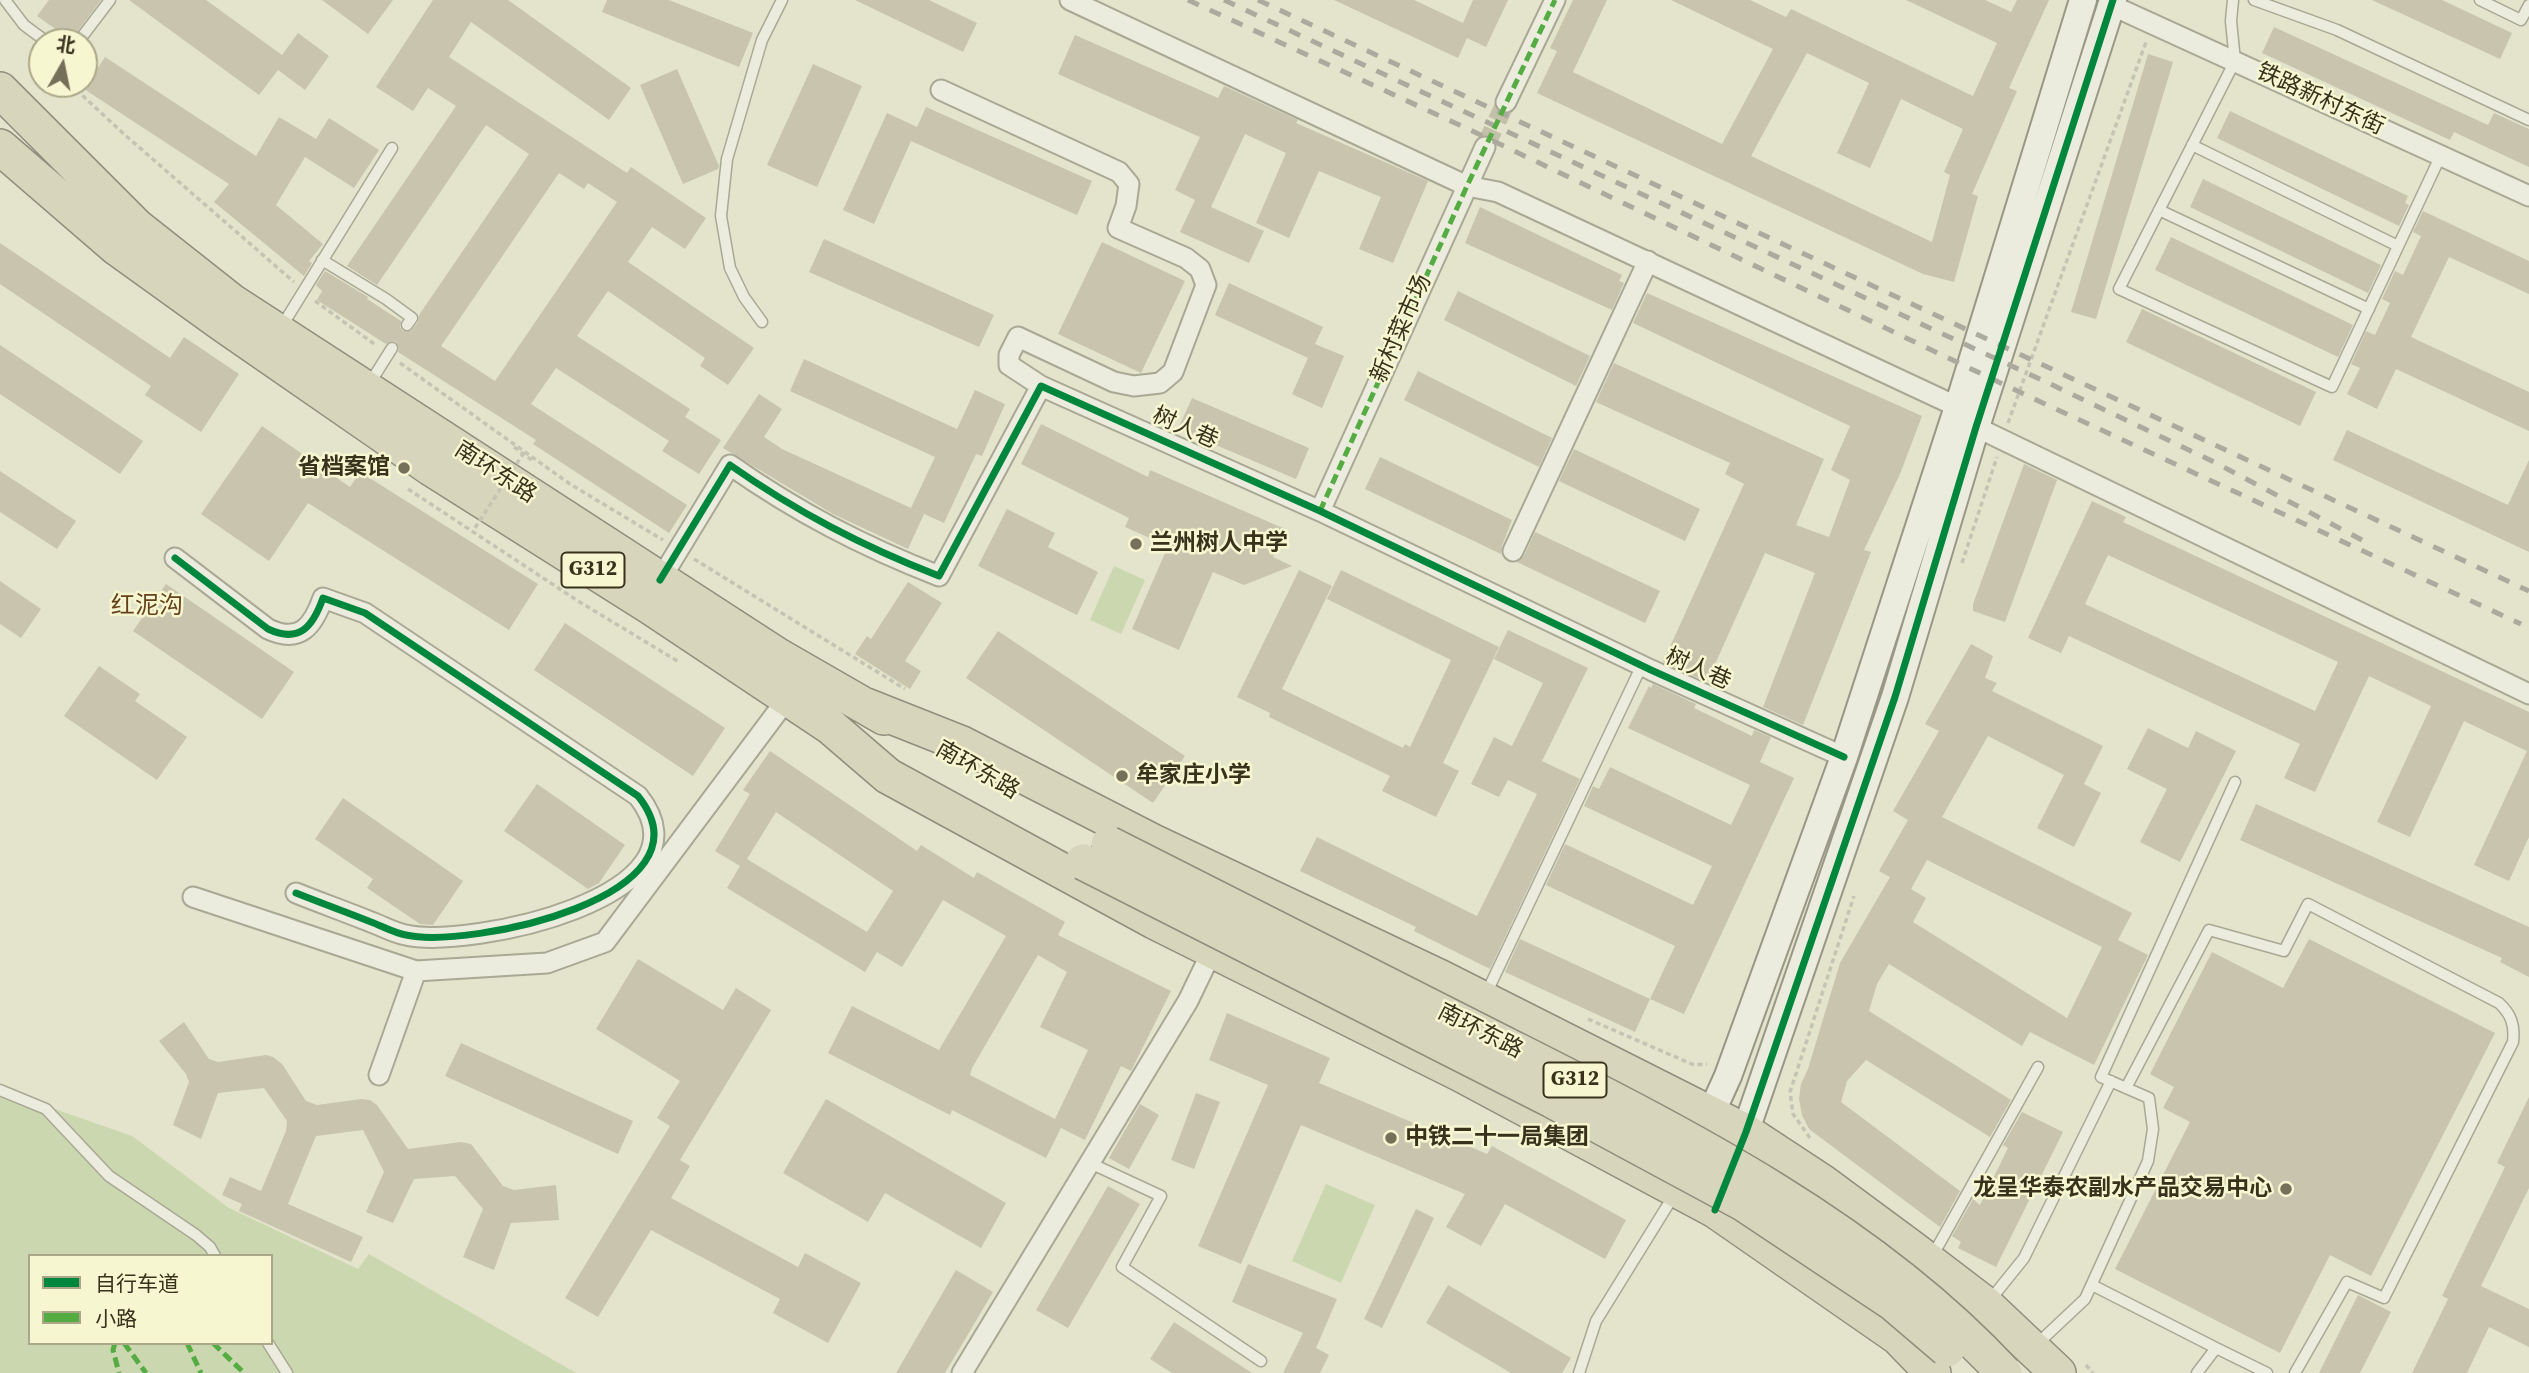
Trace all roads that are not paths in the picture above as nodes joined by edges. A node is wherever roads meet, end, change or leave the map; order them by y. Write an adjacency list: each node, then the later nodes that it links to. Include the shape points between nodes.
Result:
1 (5, 0): 12 (lane)
2 (110, 0): 13 (lane)
3 (782, 0): 31 (lane, via 762,40 727,159 721,216 730,268)
4 (1070, 0): 24 (street)
5 (1555, 0): 17 (street)
6 (2083, 0): 37 (street)
7 (2233, 0): 14 (lane)
8 (2254, 0): 18 (lane, via 2337,30)
9 (2480, 0): 11 (lane, via 2521,20)
10 (2112, 2): 14 (street, 铁路新村东街); 38 (street)
11 (2529, 5)
12 (28, 28)
13 (89, 28)
14 (2235, 61): 19 (lane); 23 (street, 铁路新村东街)
15 (0, 90): 33 (highway, 南环东路 / G312, via 137,227)
16 (942, 90): 35 (street, 树人巷, via 1119,172 1129,184 1118,228 1186,258 1200,269 1206,285 1173,372 1160,383 1134,386 1114,382 1018,337 1009,365)
17 (1506, 102)
18 (2529, 120)
19 (2192, 145): 26 (lane); 27 (lane)
20 (0, 147): 45 (highway, 南环东路 / G312, via 116,247 223,324 431,468)
21 (1485, 147): 24 (street, 新村菜市场)
22 (392, 148): 28 (lane)
23 (2441, 155): 25 (street, 铁路新村东街); 27 (lane)
24 (1466, 186): 29 (street, via 1498,192); 39 (street, 新村菜市场)
25 (2529, 196)
26 (2159, 210): 30 (lane); 30 (lane, via 2119,289 2332,387)
27 (2398, 246): 30 (lane)
28 (323, 260): 32 (lane, via 412,318); 33 (lane)
29 (1648, 261): 37 (street); 40 (street)
30 (2369, 309)
31 (762, 322)
32 (407, 325)
33 (278, 332): 36 (highway, 南环东路 / G312)
34 (390, 351): 36 (lane)
35 (1041, 386): 39 (street, 树人巷); 42 (street, via 939,576 877,552 773,495 730,465)
36 (366, 389): 42 (highway, 南环东路 / G312)
37 (1958, 407): 48 (street)
38 (1976, 427): 44 (street); 63 (street, via 1895,697)
39 (1320, 511): 43 (street, 树人巷)
40 (1513, 551)
41 (175, 558): 51 (street, via 278,634 289,635 310,626 324,598 365,613 638,796 653,821)
42 (660, 580): 46 (highway, 南环东路 / G312)
43 (1642, 665): 48 (street, 树人巷); 56 (lane)
44 (2529, 694)
45 (788, 699): 47 (highway, 南环东路 / G312); 51 (street)
46 (866, 706): 50 (highway, 南环东路 / G312, via 976,771); 56 (highway, via 962,744)
47 (831, 727): 50 (highway, 南环东路 / G312); 54 (highway, 南环东路 / G312, via 888,776 1056,870)
48 (1844, 757): 62 (street)
49 (2235, 782): 59 (lane, via 2101,1077)
50 (1096, 853): 79 (highway, 南环东路 / G312, bridge, via 1743,1203 1893,1303); 80 (highway, 南环东路 / G312, bridge, via 1550,1067 1752,1175 1908,1282)
51 (650, 868): 52 (street, via 600,899 533,923 460,937 406,936); 55 (street, via 605,943 547,963)
52 (296, 893)
53 (193, 897): 55 (street)
54 (1213, 949): 64 (street, via 1188,1001); 65 (highway, 南环东路)
55 (416, 971): 58 (street)
56 (1482, 1001): 62 (highway)
57 (2038, 1067): 68 (lane)
58 (379, 1075)
59 (2111, 1081): 60 (lane); 70 (lane, via 2024,1258)
60 (2126, 1088): 69 (lane, via 2149,1098 2153,1129 2148,1161); 84 (lane, via 2209,930 2284,951 2308,904 2507,1010 2513,1042 2384,1298 2347,1282)
61 (0, 1090): 67 (lane, via 46,1109 109,1176 196,1235)
62 (1710, 1115): 63 (highway); 65 (street)
63 (1746, 1132): 66 (street); 68 (highway)
64 (1090, 1163): 74 (lane, via 1161,1196 1122,1267); 76 (street)
65 (1677, 1190): 66 (highway, 南环东路); 77 (lane, via 1596,1321)
66 (1715, 1210): 78 (highway, 南环东路, via 1898,1337)
67 (214, 1254)
68 (1930, 1262): 70 (highway)
69 (2092, 1285): 72 (lane); 73 (lane, via 2085,1299)
70 (1986, 1305): 73 (highway)
71 (269, 1345): 75 (lane)
72 (2216, 1348): 82 (lane); 83 (lane)
73 (2032, 1349): 81 (highway)
74 (1261, 1361)
75 (287, 1373)
76 (962, 1373)
77 (1579, 1373)
78 (1933, 1373)
79 (1974, 1373)
80 (2004, 1373)
81 (2058, 1373)
82 (2197, 1373)
83 (2267, 1373)
84 (2295, 1373)

